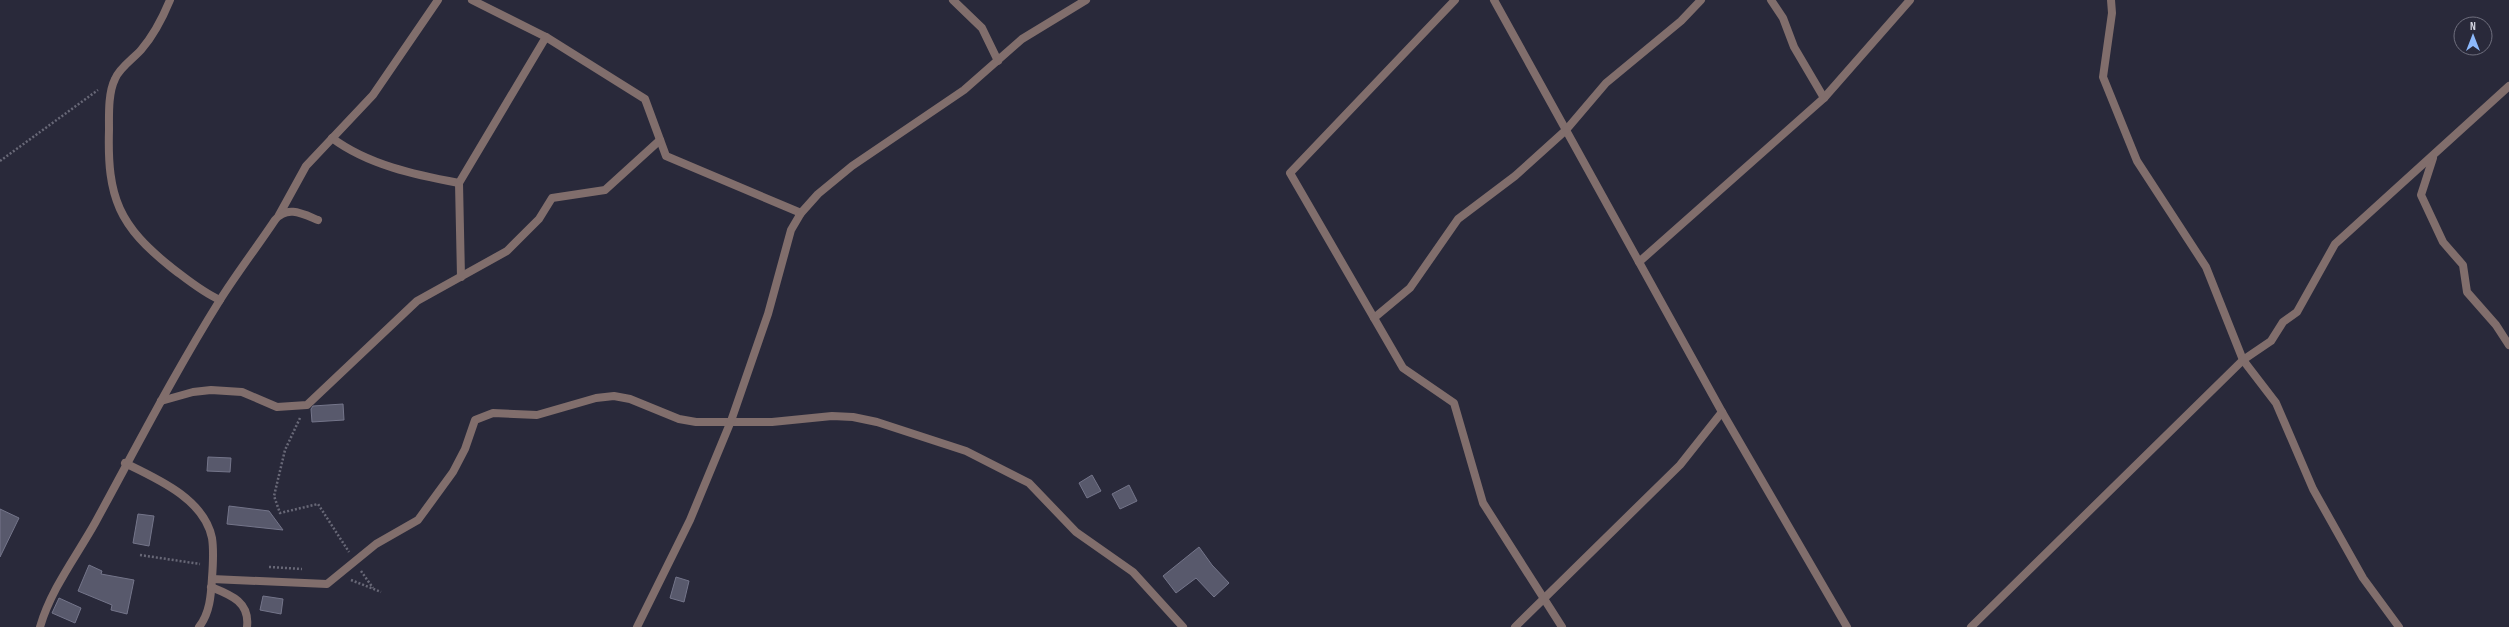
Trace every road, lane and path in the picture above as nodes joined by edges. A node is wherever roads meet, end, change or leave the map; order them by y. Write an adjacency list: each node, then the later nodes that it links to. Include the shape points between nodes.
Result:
1 (170, 0): 14 (street, via 162,19 143,48)
2 (438, 0): 18 (street, via 373,95)
3 (472, 0): 12 (street)
4 (953, 0): 13 (street, via 982,28)
5 (1086, 0): 13 (street, via 1022,39)
6 (1455, 0): 29 (street, via 1290,173)
7 (1494, 0): 17 (street)
8 (1701, 0): 17 (street, via 1606,83)
9 (1771, 0): 16 (street, via 1783,18 1794,47)
10 (1910, 0): 16 (street)
11 (2111, 0): 31 (street, via 2112,13 2103,77 2137,161 2206,267)
12 (546, 37): 19 (street, via 645,99); 22 (street)
13 (998, 60): 23 (street, via 938,108 852,166 818,194)
14 (115, 79): 21 (path); 28 (street, via 109,116 108,160 111,184 118,207 130,228 153,253 203,292)
15 (2509, 86): 20 (street)
16 (1824, 98): 26 (street)
17 (1566, 130): 26 (street); 29 (street, via 1516,176 1458,219 1410,288)
18 (332, 138): 22 (street, via 351,153 425,177); 24 (street, via 306,166)
19 (660, 140): 23 (street, via 666,156); 27 (street, via 605,190 552,198 539,219 507,251)
20 (2434, 156): 30 (street, via 2421,195 2443,242 2463,265 2467,292 2496,325); 31 (street, via 2335,244 2297,312 2283,322 2271,341)
21 (0, 161)
22 (459, 183): 27 (street)
23 (801, 213): 35 (street, via 791,230 768,314)
24 (279, 215): 25 (street, via 289,211); 28 (street)
25 (318, 220)
26 (1639, 262): 34 (street)
27 (460, 277): 33 (street, via 408,308)
28 (220, 300): 32 (street)
29 (1374, 318): 42 (street, via 1403,368 1454,403 1483,503)
30 (2509, 345)
31 (2243, 360): 51 (street); 52 (street, via 2276,403 2313,489 2363,578)
32 (161, 401): 33 (street, via 211,390 242,392 277,407); 36 (street)
33 (307, 405): 38 (path, via 284,450 274,496 280,513 318,504)
34 (1722, 412): 42 (street, via 1680,465); 50 (street)
35 (731, 421): 38 (street, via 696,422 680,419 630,399 614,396 596,398 537,414 493,413 475,420 465,449 453,472 418,520 390,535); 46 (street, via 690,520); 47 (street, via 772,422 832,416 853,417 898,428 966,451 1029,483 1076,532 1133,572)
36 (125, 463): 39 (street, via 196,506 212,538); 43 (street, via 95,522 54,591)
37 (140, 555): 39 (path)
38 (354, 561): 40 (street, via 327,584); 41 (path)
39 (213, 566): 40 (street)
40 (212, 583): 44 (street, via 209,606); 45 (street, via 241,602 246,611)
41 (373, 588)
42 (1544, 596): 48 (street); 49 (street)
43 (40, 627)
44 (199, 627)
45 (247, 627)
46 (637, 627)
47 (1183, 627)
48 (1515, 627)
49 (1562, 627)
50 (1847, 627)
51 (1971, 627)
52 (2399, 627)

